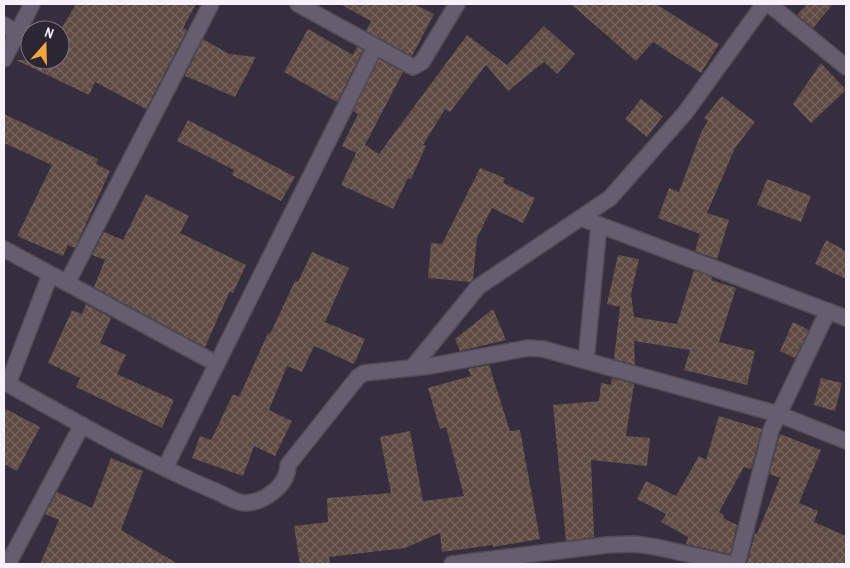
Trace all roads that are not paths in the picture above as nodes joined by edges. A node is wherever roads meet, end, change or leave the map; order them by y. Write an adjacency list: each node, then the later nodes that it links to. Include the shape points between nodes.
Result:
1 (32, 4): 8 (street)
2 (211, 4): 16 (street)
3 (298, 4): 9 (street)
4 (457, 4): 9 (street, via 418,65 408,66)
5 (764, 4): 12 (street, via 682,116 614,193)
6 (769, 4): 11 (street)
7 (4, 25): 8 (street)
8 (18, 33): 10 (street)
9 (375, 47): 20 (street)
10 (4, 59)
11 (846, 66)
12 (581, 218): 13 (street); 21 (street, via 478,287)
13 (599, 225): 17 (street); 19 (street)
14 (4, 250): 15 (street)
15 (50, 274): 16 (street); 22 (street)
16 (67, 284): 20 (street)
17 (828, 311): 18 (street); 23 (street)
18 (846, 318)
19 (586, 361): 21 (street, via 528,348); 23 (street)
20 (217, 364): 26 (street)
21 (412, 368): 26 (street, via 364,373 358,377 288,465 276,491 266,497 246,504)
22 (6, 383): 24 (street)
23 (778, 414): 25 (street); 31 (street, via 771,430)
24 (82, 425): 26 (street); 28 (street)
25 (846, 441)
26 (165, 468)
27 (502, 561): 29 (street); 30 (street, via 608,545 636,544)
28 (8, 564)
29 (452, 564)
30 (732, 564)
31 (737, 564)

